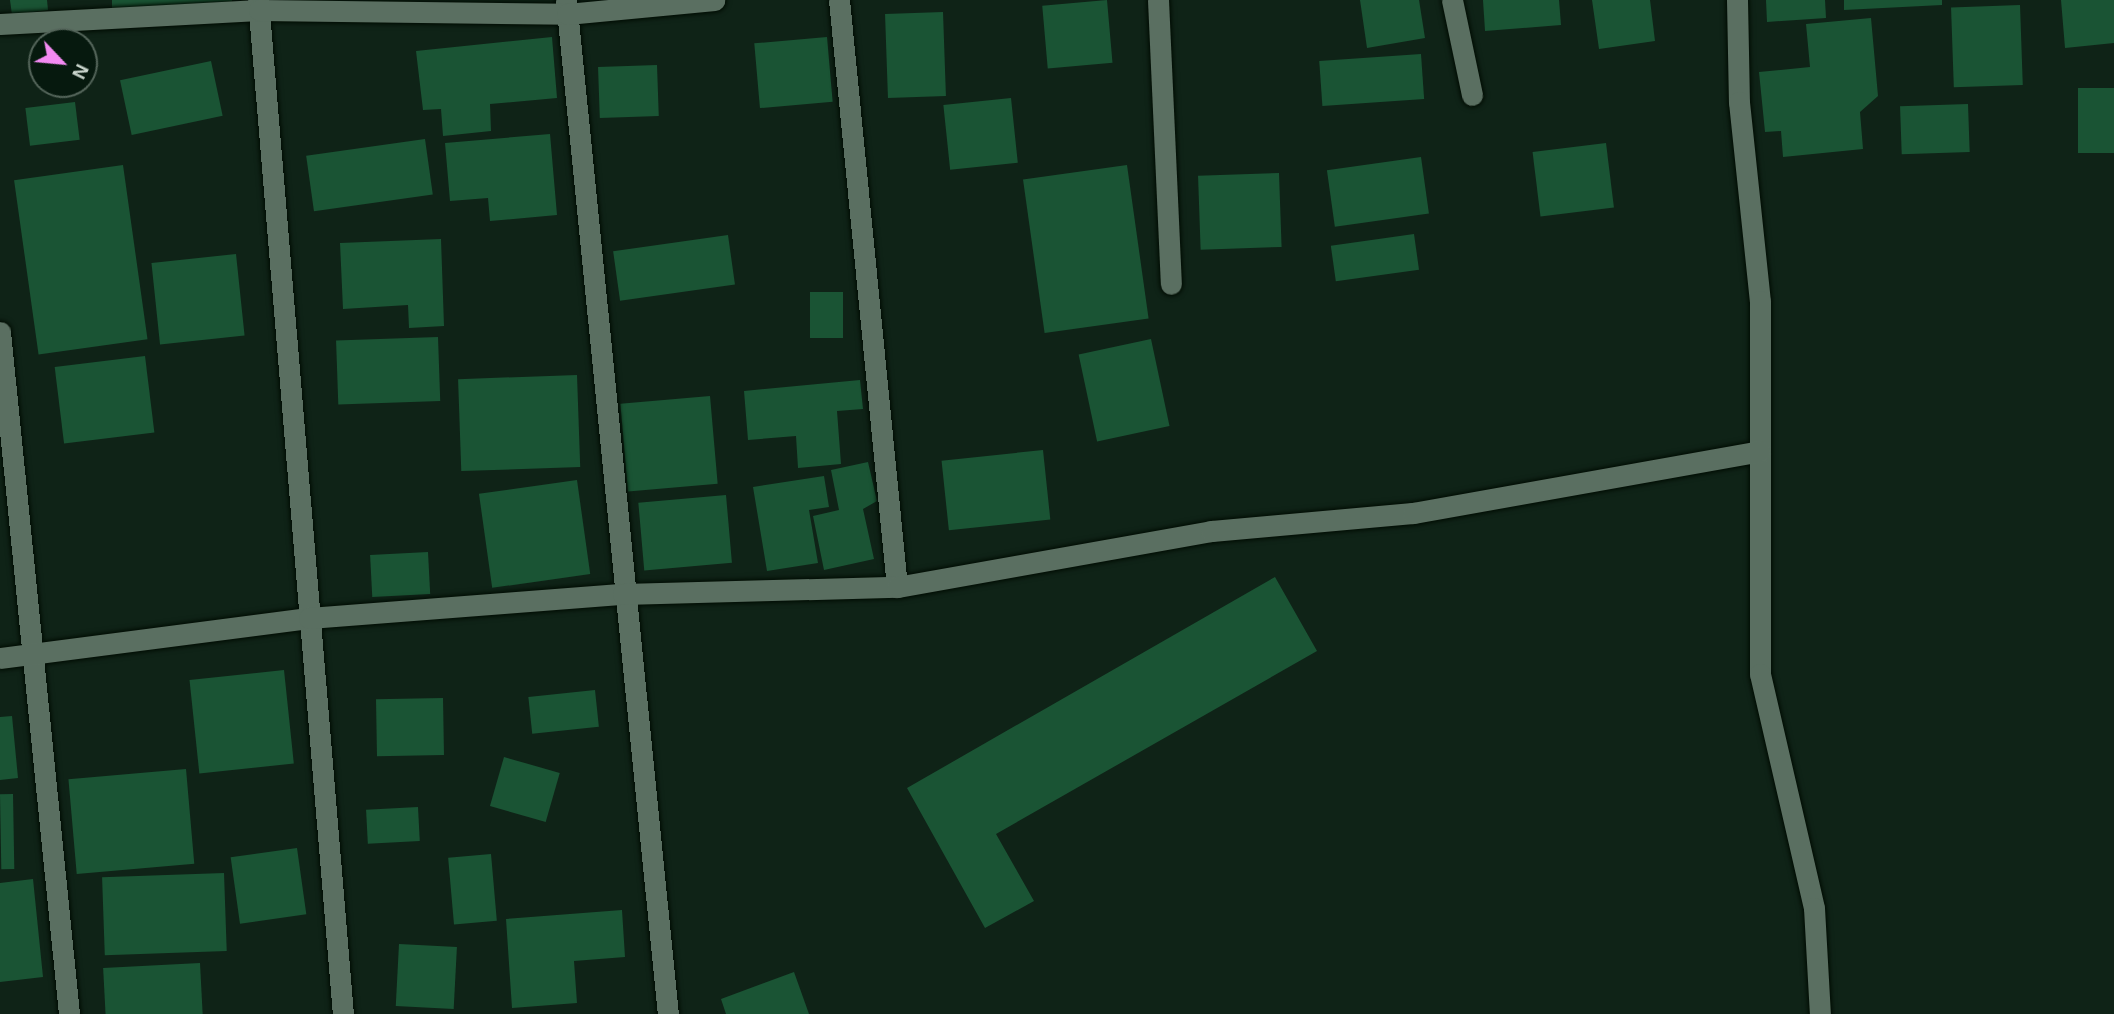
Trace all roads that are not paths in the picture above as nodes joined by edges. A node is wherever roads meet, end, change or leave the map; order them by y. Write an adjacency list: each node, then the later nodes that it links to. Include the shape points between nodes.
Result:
1 (714, 0): 7 (street)
2 (839, 0): 13 (street)
3 (1158, 0): 10 (street)
4 (1452, 0): 9 (street)
5 (1737, 0): 12 (street, via 1739,102 1760,301)
6 (258, 5): 7 (street); 8 (street); 15 (street)
7 (567, 7): 14 (street)
8 (0, 24)
9 (1472, 95)
10 (1171, 284)
11 (0, 332): 16 (street)
12 (1760, 451): 13 (street, via 1413,513 1211,531); 21 (street, via 1760,674 1814,908)
13 (897, 587): 14 (street)
14 (623, 594): 15 (street); 20 (street)
15 (309, 618): 16 (street); 19 (street)
16 (36, 654): 17 (street); 18 (street)
17 (0, 657)
18 (69, 1014)
19 (343, 1014)
20 (668, 1014)
21 (1820, 1014)

